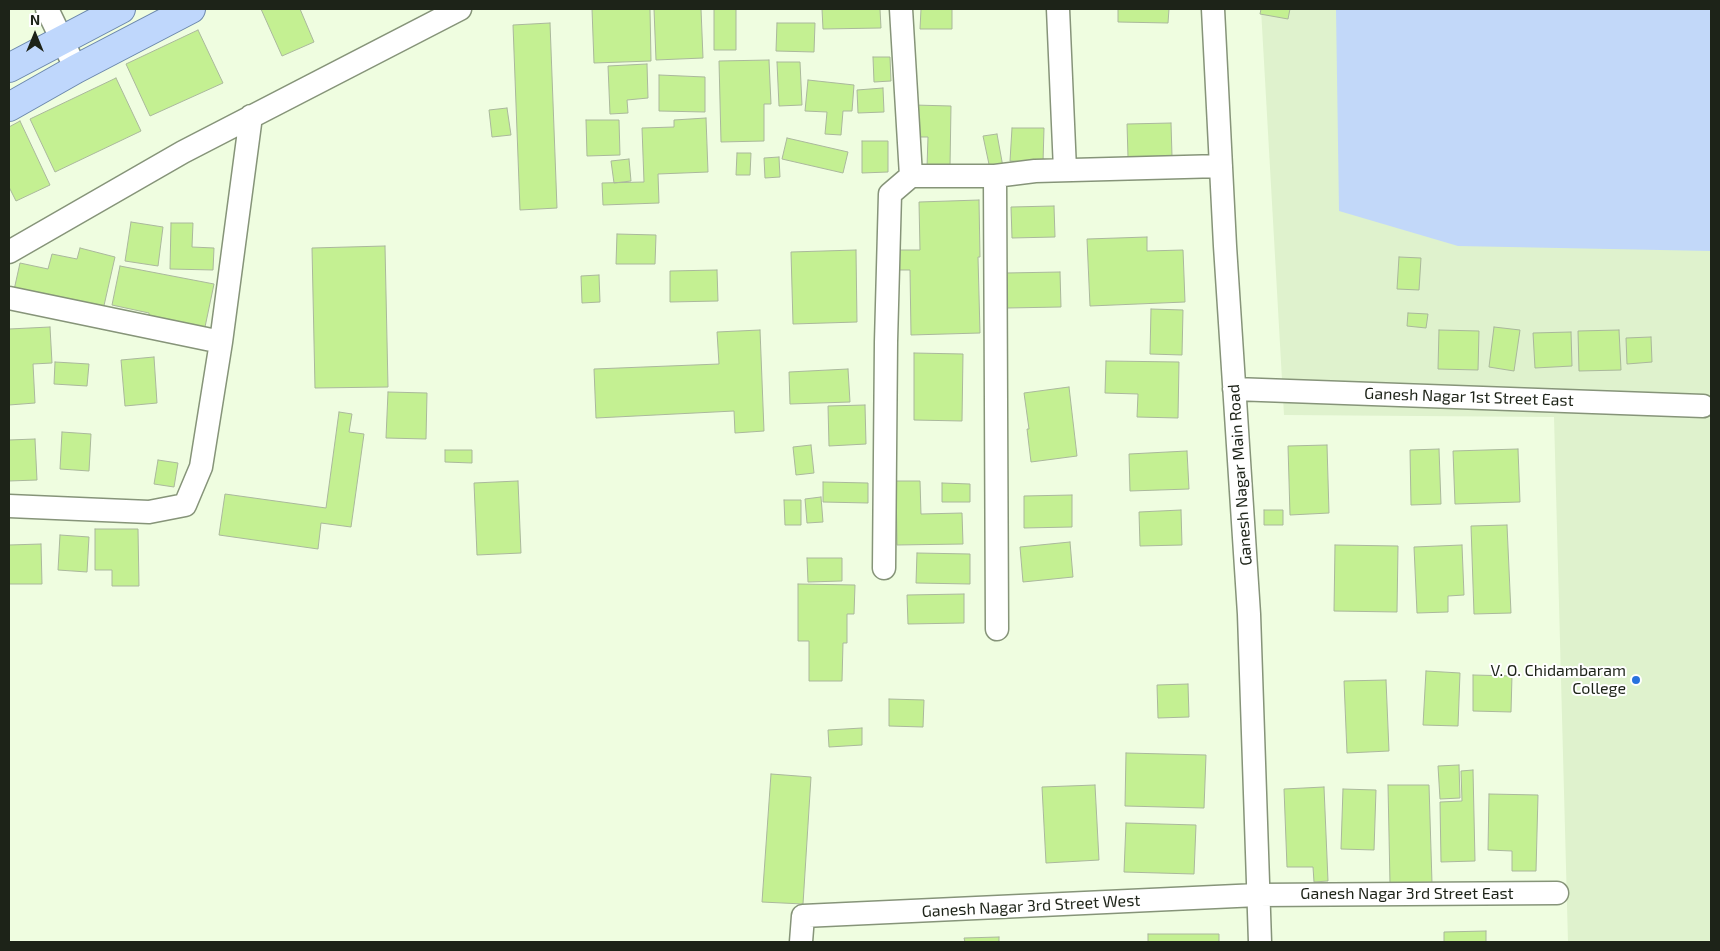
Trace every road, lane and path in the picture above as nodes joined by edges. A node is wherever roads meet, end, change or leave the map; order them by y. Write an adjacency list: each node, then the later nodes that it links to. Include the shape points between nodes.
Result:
1 (46, 9): 8 (street)
2 (121, 9): 8 (main road)
3 (192, 9): 10 (main road)
4 (460, 9): 12 (street)
5 (901, 9): 15 (street)
6 (1058, 9): 14 (street)
7 (1213, 9): 13 (street, Ganesh Nagar Main Road)
8 (62, 41): 9 (main road); 10 (street)
9 (9, 68)
10 (76, 68): 11 (main road)
11 (9, 107)
12 (251, 116): 17 (street); 19 (street)
13 (1221, 166): 14 (street); 20 (street, Ganesh Nagar Main Road)
14 (1065, 170): 16 (street)
15 (910, 176): 16 (street); 23 (street, via 890,194)
16 (995, 176): 24 (street)
17 (9, 252)
18 (9, 298): 19 (street)
19 (221, 342): 22 (street, via 201,467 185,505 149,512)
20 (1234, 389): 21 (street, Ganesh Nagar 1st Street East); 26 (street, Ganesh Nagar Main Road, via 1249,614)
21 (1703, 406)
22 (9, 506)
23 (884, 568)
24 (998, 629)
25 (1557, 893): 26 (street, Ganesh Nagar 3rd Street East)
26 (1258, 895): 27 (street, Ganesh Nagar 3rd Street West, via 803,916); 28 (street, Ganesh Nagar Main Road)
27 (801, 942)
28 (1260, 942)

